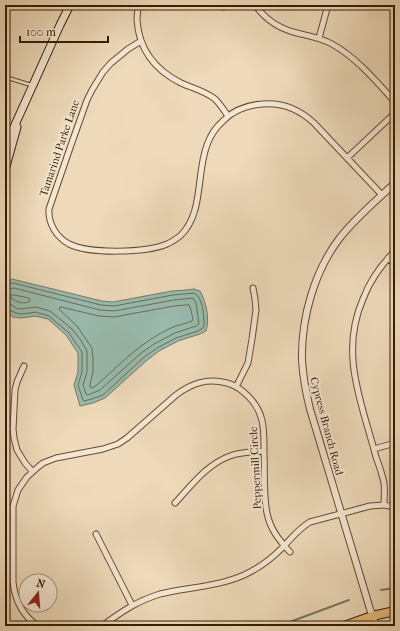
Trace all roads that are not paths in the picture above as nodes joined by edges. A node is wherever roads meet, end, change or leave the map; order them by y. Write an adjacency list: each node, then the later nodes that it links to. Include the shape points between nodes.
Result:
1 (70, 5): 8 (main road)
2 (138, 5): 6 (street, via 137,20)
3 (255, 5): 5 (street, via 281,28)
4 (328, 5): 5 (street)
5 (319, 38): 9 (street, via 340,48)
6 (141, 41): 12 (street, via 144,50 162,71 210,96); 12 (street, Tamarind Parke Lane, via 128,48 111,63 96,81 87,100 49,209 52,226 60,238 74,246 113,251 149,249 172,242 186,230 192,219 207,145 215,130)
7 (5, 77): 8 (lane)
8 (33, 86): 10 (main road)
9 (395, 102)
10 (21, 113): 13 (main road); 15 (main road)
11 (395, 113): 14 (street)
12 (228, 116): 14 (street, Tamarind Parke Lane, via 257,104 272,103 292,108 309,118)
13 (5, 147)
14 (347, 158): 17 (street, Tamarind Parke Lane)
15 (5, 170)
16 (395, 183): 17 (street, Cypress Branch Road)
17 (382, 195): 31 (street, Cypress Branch Road, via 353,222 332,248 313,288 306,317 302,355 305,386)
18 (395, 251): 19 (street)
19 (388, 258): 20 (street); 25 (street, via 365,293 353,338 354,374)
20 (395, 264)
21 (253, 288): 23 (street, via 256,310 252,340 248,363)
22 (24, 366): 27 (street, via 15,390 13,429 17,450)
23 (236, 387): 26 (street, Peppermill Circle, via 250,398 260,412 264,425); 27 (street, Peppermill Circle, via 215,381 190,386 118,444 56,458 43,463)
24 (395, 443): 25 (street)
25 (374, 449): 29 (street, via 384,483)
26 (264, 451): 28 (street, via 229,456 210,468); 33 (street, Peppermill Circle, via 266,513 274,534)
27 (32, 472): 38 (street, Peppermill Circle, via 18,490 13,506 13,582 19,605)
28 (175, 503)
29 (384, 505): 30 (street); 31 (street)
30 (395, 507)
31 (341, 514): 33 (street, via 307,524); 37 (street, Cypress Branch Road)
32 (96, 534): 35 (street)
33 (284, 546): 34 (street, Peppermill Circle); 35 (street, via 257,568 236,578 162,594)
34 (290, 552)
35 (132, 605): 39 (street)
36 (395, 611): 37 (main road)
37 (372, 616): 40 (main road); 41 (street, Cypress Branch Road)
38 (37, 626)
39 (102, 626)
40 (344, 626)
41 (376, 626)

